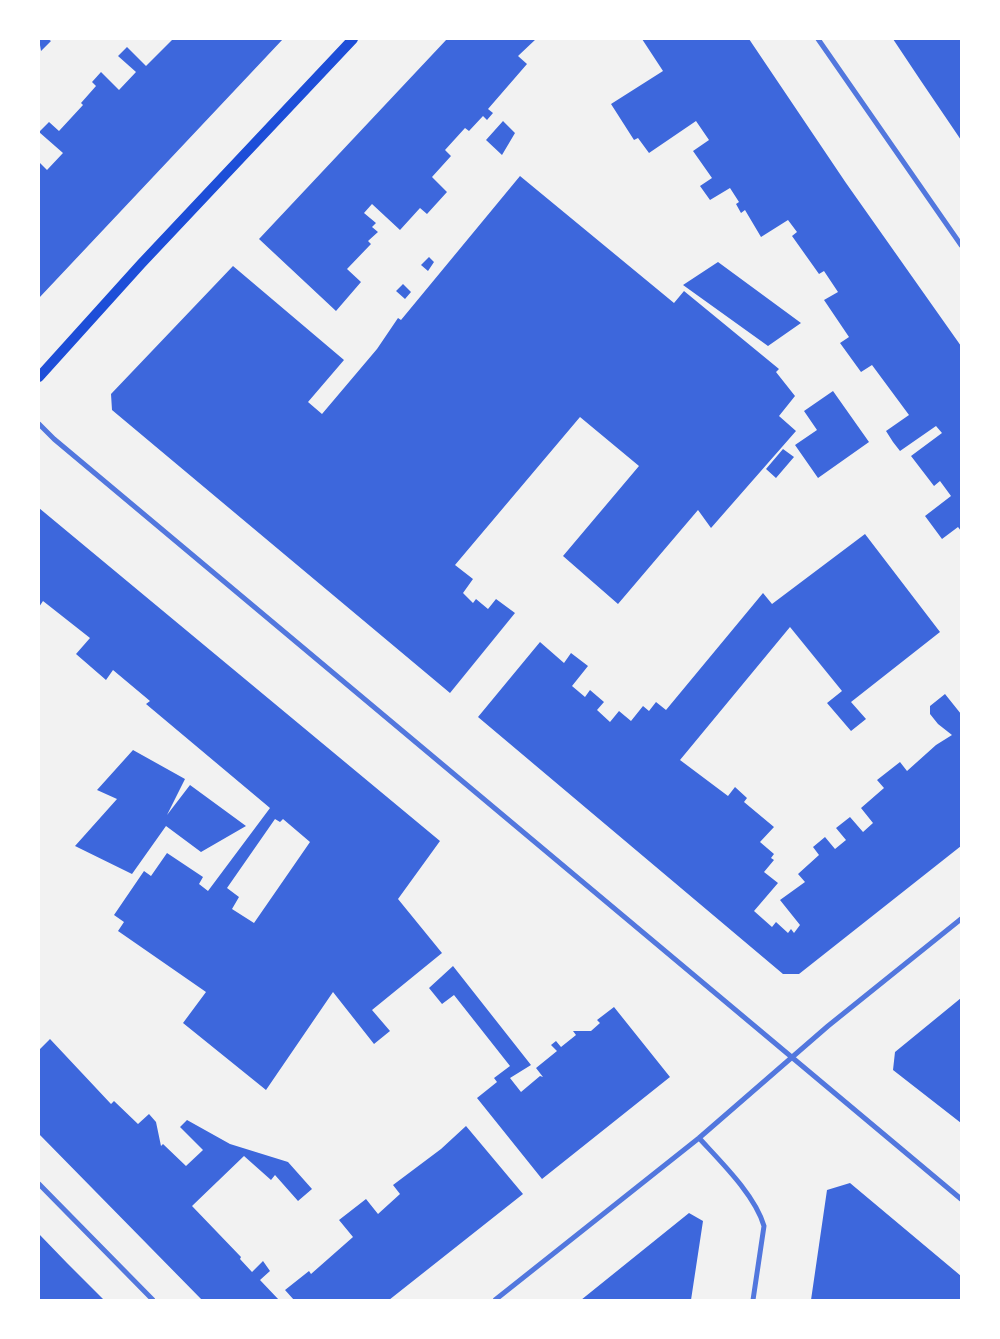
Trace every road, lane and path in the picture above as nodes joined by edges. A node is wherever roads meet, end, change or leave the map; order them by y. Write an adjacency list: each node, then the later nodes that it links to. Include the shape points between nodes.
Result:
1 (353, 39): 4 (main road, via 134,271)
2 (818, 39): 3 (street)
3 (961, 245)
4 (39, 377)
5 (39, 424): 7 (street)
6 (961, 919): 7 (street)
7 (791, 1057): 8 (street); 10 (street)
8 (699, 1138): 12 (street); 13 (street, via 760,1214 764,1226)
9 (39, 1184): 11 (street)
10 (961, 1199)
11 (153, 1300)
12 (495, 1300)
13 (753, 1300)

